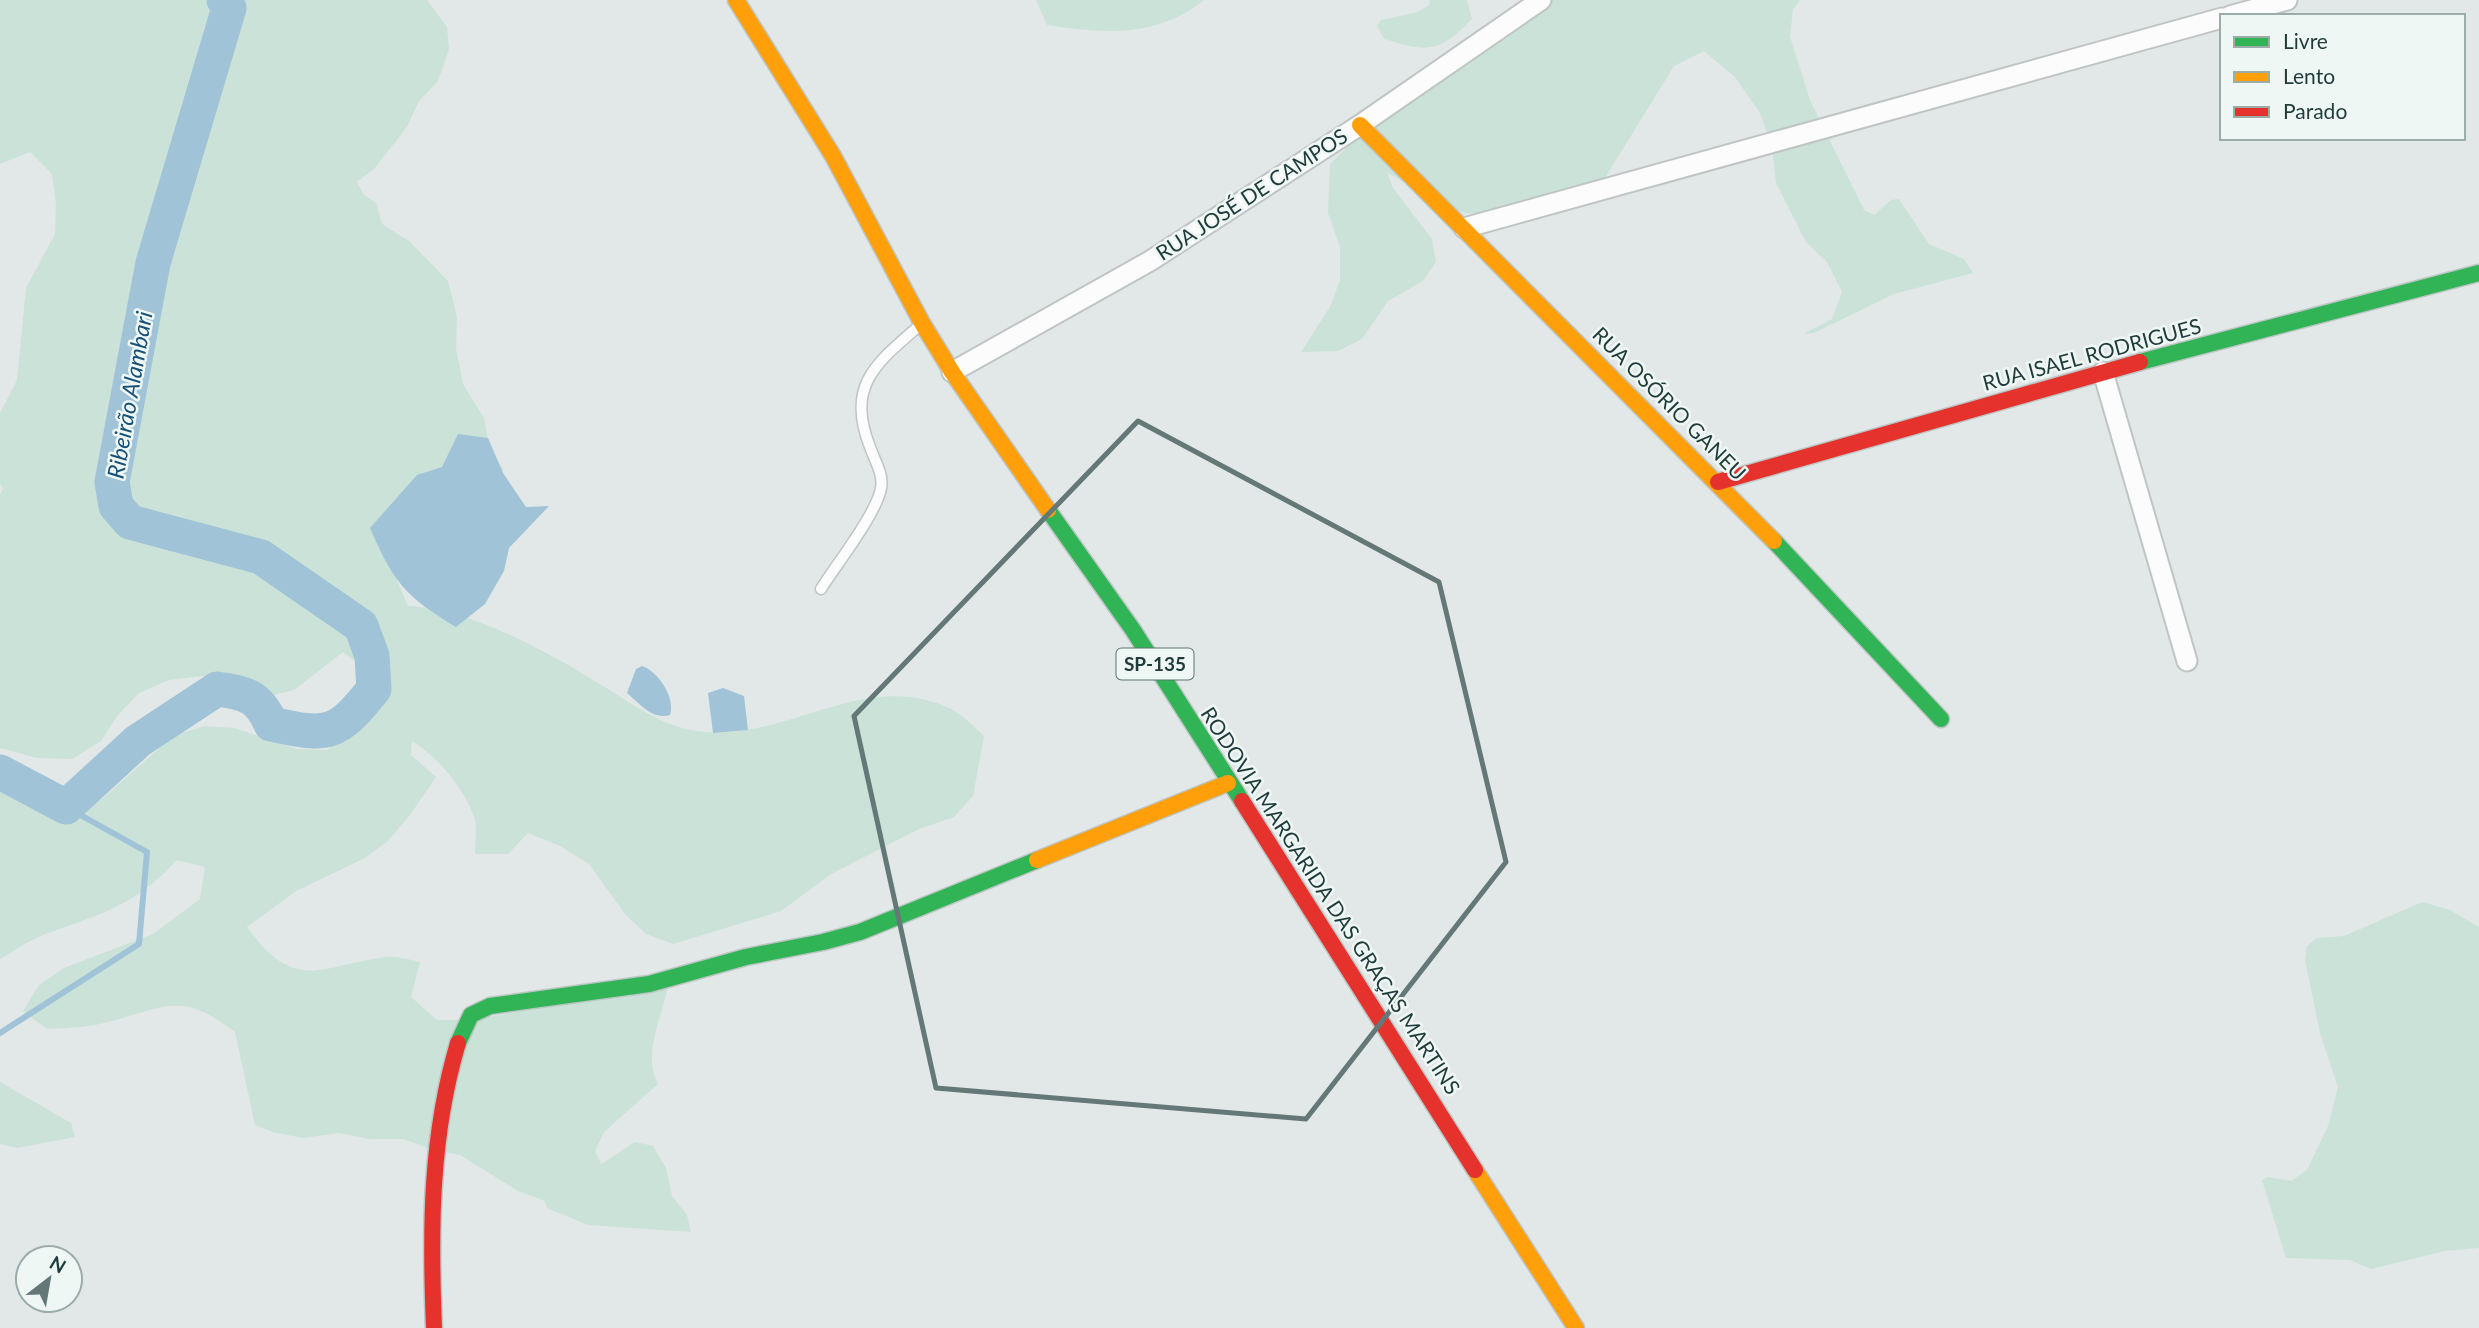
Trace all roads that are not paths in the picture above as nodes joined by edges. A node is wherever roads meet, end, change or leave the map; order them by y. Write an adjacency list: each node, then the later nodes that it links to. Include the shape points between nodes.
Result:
1 (717, 0): 4 (street)
2 (1541, 0): 7 (street, RUA JOSÉ DE CAMPOS)
3 (2287, 0): 5 (street)
4 (741, 8): 10 (street, RODOVIA MARGARIDA DAS GRAÇAS MARTINS / SP-135, via 833,156)
5 (2237, 14)
6 (2220, 19): 8 (street)
7 (1360, 125): 8 (street, RUA OSÓRIO GANEU); 11 (street, RUA JOSÉ DE CAMPOS, via 1150,261)
8 (1464, 228): 13 (street, RUA OSÓRIO GANEU)
9 (2479, 272): 12 (street, RUA ISAEL RODRIGUES)
10 (922, 323): 11 (street, RODOVIA MARGARIDA DAS GRAÇAS MARTINS / SP-135); 14 (lane, via 870,372 860,418 882,486 876,503)
11 (952, 372): 17 (street, RODOVIA MARGARIDA DAS GRAÇAS MARTINS / SP-135, via 1133,630)
12 (2103, 372): 13 (street, RUA ISAEL RODRIGUES); 15 (street)
13 (1718, 482): 16 (street, RUA OSÓRIO GANEU)
14 (821, 589)
15 (2187, 661)
16 (1941, 719)
17 (1228, 783): 18 (street, via 842,938 746,957 632,988 499,1004 477,1011 457,1044 433,1170); 19 (street, RODOVIA MARGARIDA DAS GRAÇAS MARTINS / SP-135)
18 (434, 1328)
19 (1576, 1328)

